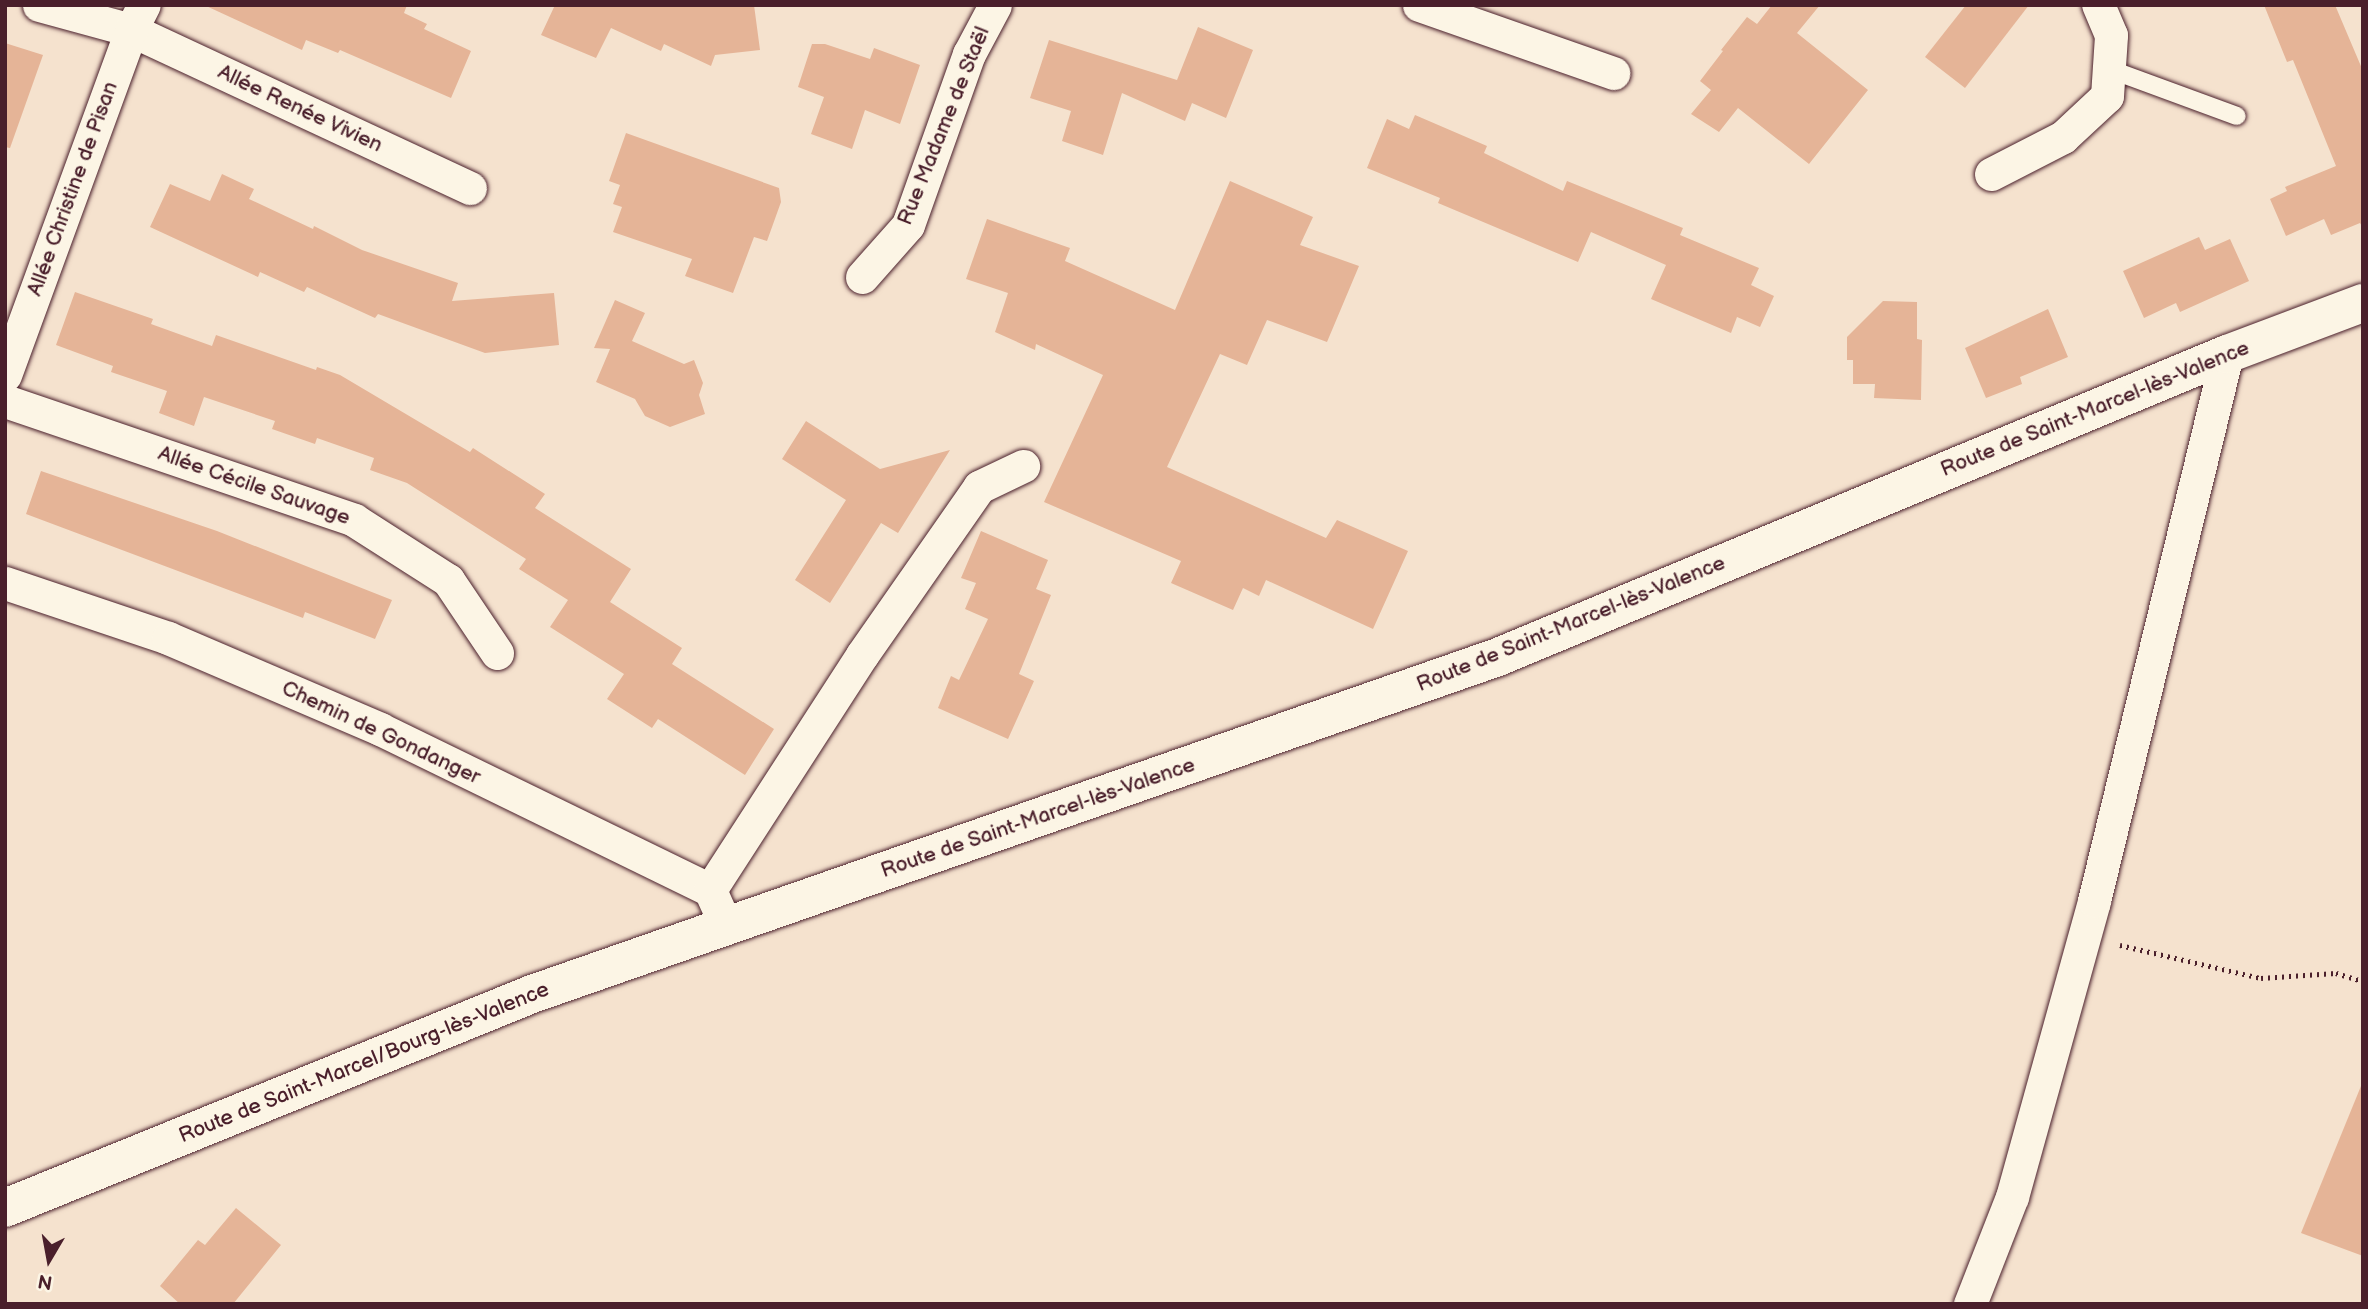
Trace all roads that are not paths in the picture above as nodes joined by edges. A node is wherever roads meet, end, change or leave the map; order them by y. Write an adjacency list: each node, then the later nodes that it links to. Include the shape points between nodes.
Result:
1 (39, 5): 5 (street, Allée Renée Vivien)
2 (995, 5): 11 (street, Rue Madame de Staël, via 969,54 908,225)
3 (1419, 5): 7 (street)
4 (2098, 5): 6 (street, via 2111,35)
5 (137, 18): 10 (street, Allée Renée Vivien); 14 (street, Allée Christine de Pisan)
6 (2109, 69): 8 (lane); 9 (street, via 2106,96 2063,137)
7 (1614, 73)
8 (2237, 116)
9 (1992, 174)
10 (470, 188)
11 (862, 277)
12 (2363, 303): 13 (main road, Route de Saint-Marcel-lès-Valence)
13 (2227, 354): 20 (main road, Route de Saint-Marcel-lès-Valence, via 1498,657); 22 (street, via 2084,937 2012,1197)
14 (5, 375)
15 (5, 401): 18 (street, Allée Cécile Sauvage, via 354,520 448,580)
16 (1023, 466): 19 (street, via 979,487 862,655)
17 (5, 583): 19 (street, Chemin de Gondanger, via 168,638 380,729)
18 (497, 653)
19 (710, 890): 20 (street)
20 (726, 926): 21 (main road, Route de Saint-Marcel/Bourg-lès-Valence, via 532,994)
21 (5, 1208)
22 (1970, 1304)

